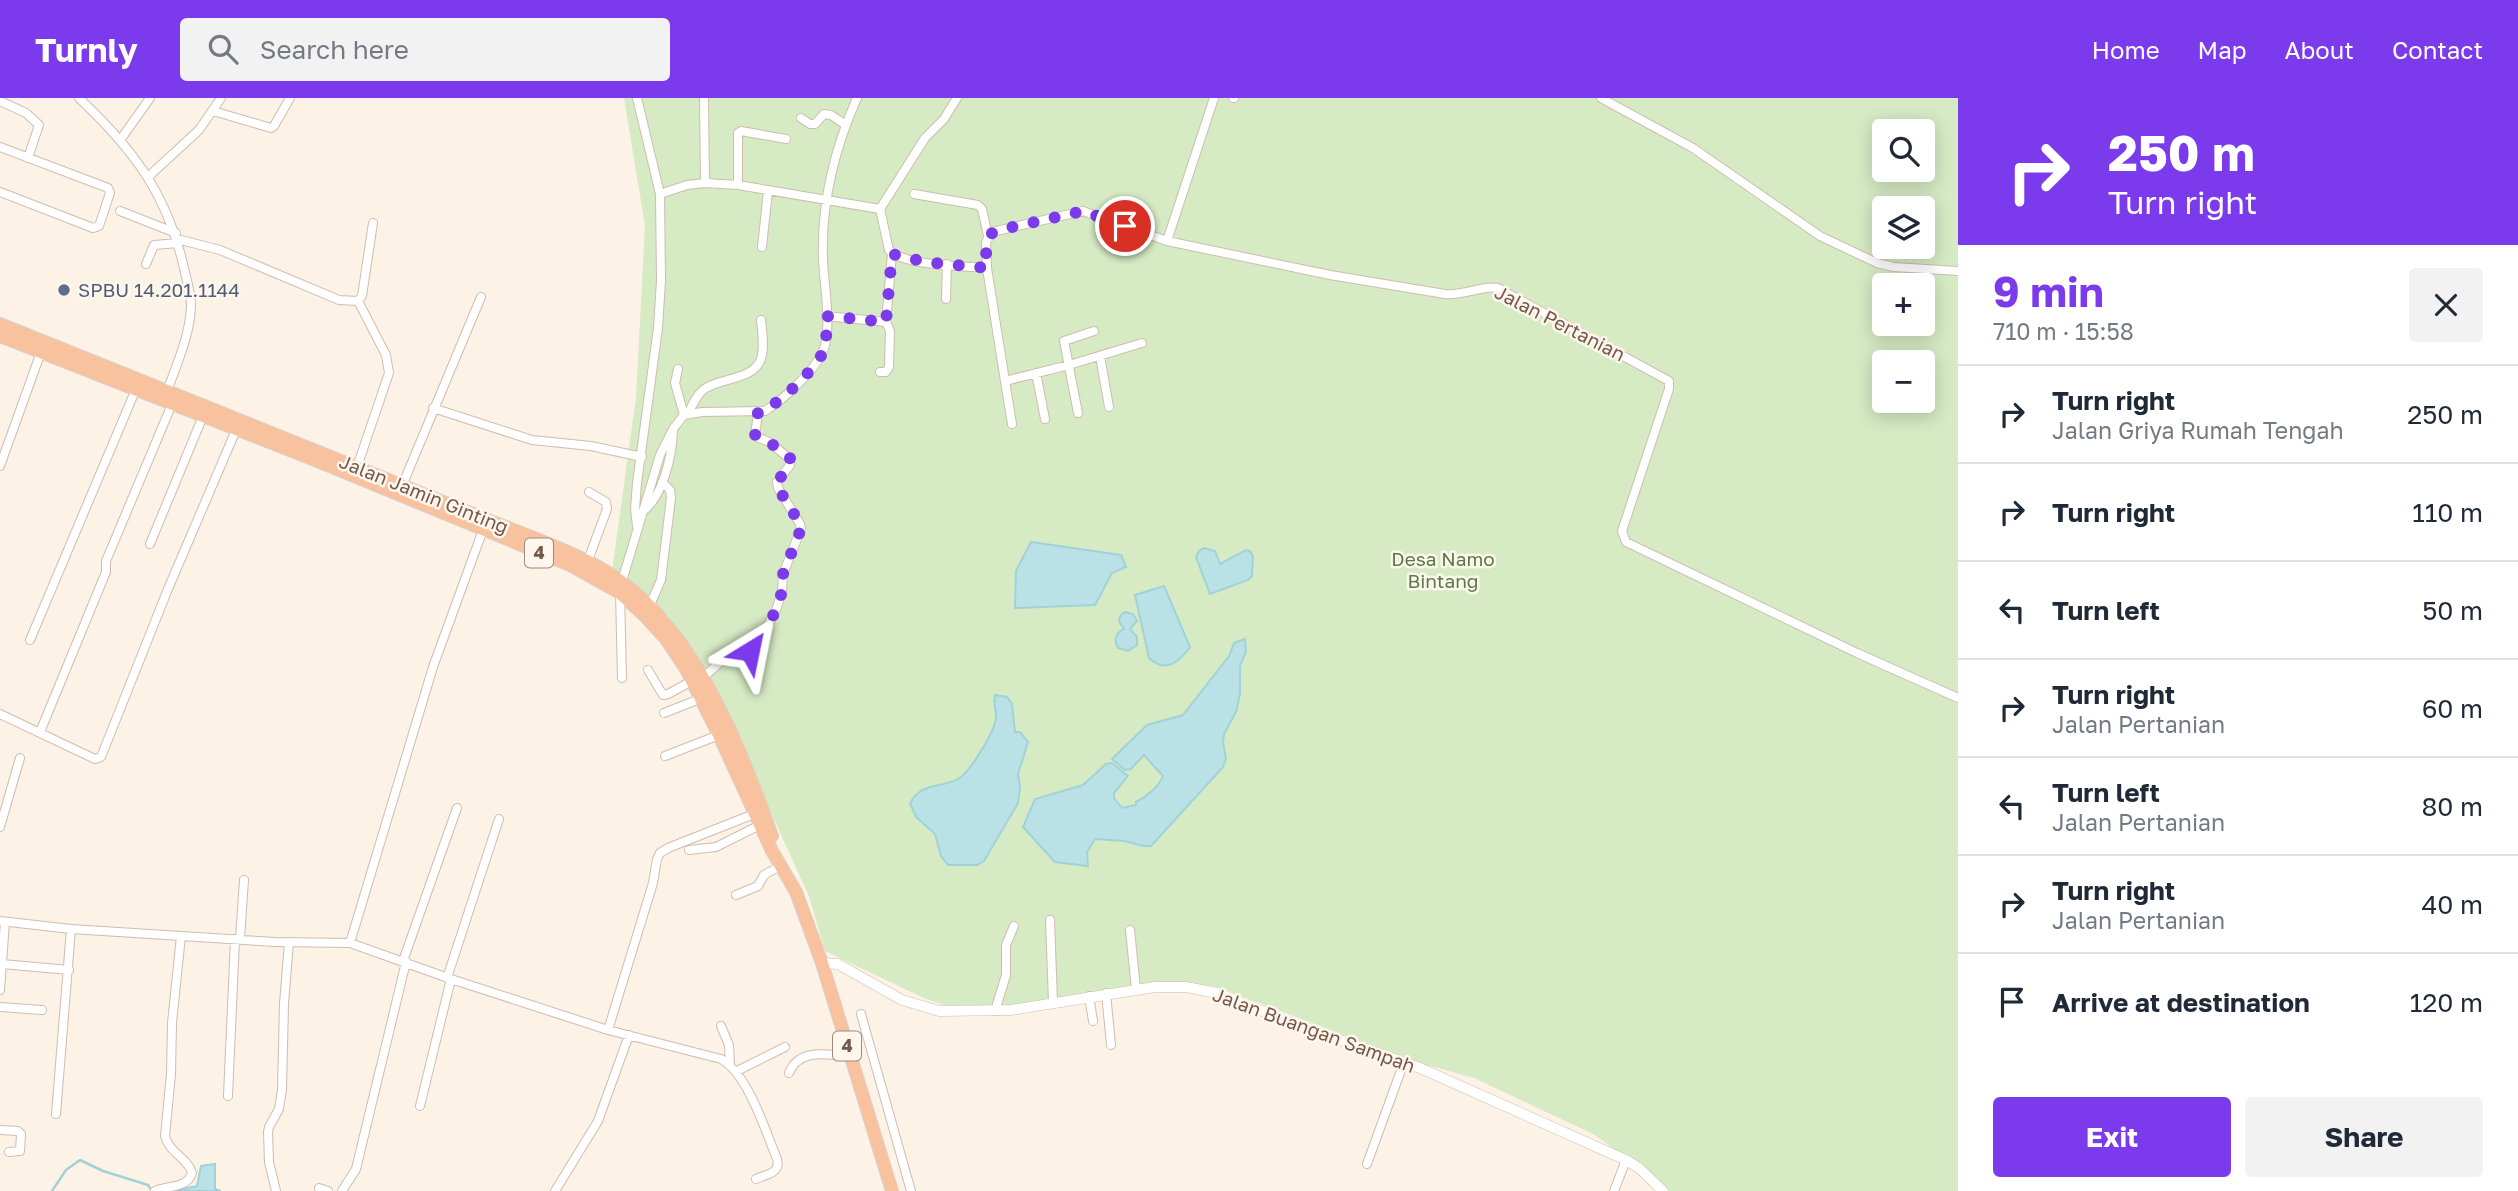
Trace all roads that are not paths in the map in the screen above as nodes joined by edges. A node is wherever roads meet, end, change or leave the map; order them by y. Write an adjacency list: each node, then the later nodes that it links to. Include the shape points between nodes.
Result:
1 (79, 98): 15 (street)
2 (150, 98): 15 (street)
3 (221, 98): 12 (street)
4 (290, 98): 12 (street, via 271,128)
5 (637, 98): 24 (street)
6 (704, 98): 20 (street)
7 (857, 98): 14 (street)
8 (957, 98): 27 (street)
9 (1214, 98): 32 (street)
10 (1601, 98): 38 (street, via 1693,148 1819,236 1877,263)
11 (0, 101): 18 (street, via 39,125)
12 (213, 111): 19 (street)
13 (801, 118): 14 (street, via 815,124 824,114 831,115)
14 (846, 125): 26 (street)
15 (121, 139): 19 (street)
16 (786, 139): 21 (street, via 738,132)
17 (0, 147): 18 (street)
18 (28, 158): 23 (street, via 109,189 99,226 91,228)
19 (148, 177): 31 (street)
20 (705, 183): 21 (street); 24 (street)
21 (738, 185): 22 (street)
22 (768, 191): 26 (street); 33 (street)
23 (0, 192)
24 (660, 194): 68 (street, via 660,298)
25 (914, 194): 30 (street, via 978,205)
26 (825, 200): 27 (street); 42 (street)
27 (880, 209): 34 (street)
28 (120, 211): 31 (street)
29 (373, 223): 41 (street)
30 (988, 236): 32 (street, Jalan Pertanian, via 1083,211); 37 (street)
31 (177, 238): 35 (street, via 154,245); 41 (street, via 220,250 339,300); 57 (street, via 190,293 190,314)
32 (1167, 240): 86 (street, Jalan Pertanian, via 1445,295 1496,287 1663,376 1669,388 1622,531 1626,542)
33 (762, 247)
34 (892, 254): 36 (street); 44 (street)
35 (146, 264)
36 (947, 264): 37 (street); 40 (street)
37 (987, 268): 55 (street)
38 (1958, 271)
39 (481, 297): 59 (street)
40 (946, 299)
41 (358, 301): 70 (street, via 386,355 389,373)
42 (826, 316): 44 (street); 60 (street, via 825,345 814,367 771,407)
43 (761, 320): 62 (street, via 763,349 758,365 704,389)
44 (886, 322): 53 (street, via 889,367)
45 (0, 324): 57 (highway, Jalan Jamin Ginting / 4)
46 (1094, 331): 51 (street, via 1064,340)
47 (0, 335): 49 (highway, Jalan Jamin Ginting / 4)
48 (1142, 343): 50 (street)
49 (41, 352): 56 (highway, Jalan Jamin Ginting / 4); 69 (street)
50 (1100, 356): 51 (street); 58 (street)
51 (1069, 365): 54 (street); 61 (street)
52 (678, 369): 62 (street, via 675,383)
53 (880, 372)
54 (1036, 373): 55 (street); 64 (street)
55 (1005, 381): 65 (street)
56 (136, 389): 57 (highway, Jalan Jamin Ginting / 4); 81 (street)
57 (170, 397): 63 (highway, Jalan Jamin Ginting / 4); 70 (highway, Jalan Jamin Ginting / 4); 89 (street)
58 (1109, 407)
59 (433, 408): 68 (street, via 531,440); 72 (street)
60 (758, 412): 62 (street); 84 (street, via 755,436 790,458 777,482 801,529 783,574 776,610 757,645 728,655)
61 (1077, 413)
62 (686, 414): 66 (street)
63 (203, 416): 67 (highway, Jalan Jamin Ginting / 4); 77 (street)
64 (1045, 419)
65 (1012, 424)
66 (673, 429): 71 (street); 74 (street)
67 (236, 430): 75 (highway, Jalan Jamin Ginting / 4); 89 (street, via 103,756 95,758)
68 (642, 457): 76 (street)
69 (0, 466)
70 (357, 467): 72 (highway, Jalan Jamin Ginting / 4)
71 (662, 482): 74 (street, via 657,498); 80 (street, via 671,498 661,580)
72 (402, 486): 75 (highway, Jalan Jamin Ginting / 4)
73 (589, 492): 78 (street, via 606,502 607,509)
74 (643, 511): 76 (street)
75 (485, 525): 78 (highway, Jalan Jamin Ginting / 4); 79 (highway, Jalan Jamin Ginting / 4); 109 (street, via 433,667)
76 (637, 529): 79 (street)
77 (150, 544)
78 (587, 563): 79 (highway, Jalan Jamin Ginting / 4)
79 (621, 587): 80 (highway, Jalan Jamin Ginting / 4); 83 (street); 84 (highway, Jalan Jamin Ginting / 4)
80 (650, 606): 84 (highway, Jalan Jamin Ginting / 4, via 672,630)
81 (30, 640)
82 (648, 670): 84 (street, via 663,695)
83 (622, 678)
84 (697, 678): 85 (highway, Jalan Jamin Ginting / 4); 95 (highway, Jalan Jamin Ginting / 4, via 728,729)
85 (702, 698): 87 (street); 90 (highway, Jalan Jamin Ginting / 4)
86 (1958, 698)
87 (664, 713)
88 (0, 714): 89 (street)
89 (40, 733)
90 (719, 735): 91 (street); 95 (highway, Jalan Jamin Ginting / 4)
91 (665, 755)
92 (20, 758): 96 (street)
93 (457, 808): 110 (street)
94 (499, 819): 114 (street)
95 (760, 820): 97 (street, via 716,847); 98 (highway, Jalan Jamin Ginting / 4); 126 (street, via 667,848 658,856)
96 (0, 827)
97 (689, 850)
98 (780, 862): 100 (street, via 758,886); 111 (highway, Jalan Jamin Ginting / 4)
99 (244, 880): 107 (street)
100 (736, 895)
101 (1050, 920): 119 (street)
102 (3, 921): 104 (street); 112 (street)
103 (1014, 926): 122 (street, via 1006,945 1006,975)
104 (71, 929): 106 (street); 113 (street)
105 (1130, 930): 115 (street)
106 (181, 936): 107 (street); 144 (street, via 165,1136 167,1145 192,1173 183,1184)
107 (237, 939): 108 (street); 134 (street)
108 (289, 943): 109 (street); 145 (street, via 282,1090 268,1132)
109 (350, 943): 110 (street)
110 (405, 961): 114 (street); 146 (street, via 356,1169)
111 (822, 963): 122 (street, Jalan Buangan Sampah, via 838,964 916,1006 939,1011); 130 (highway, Jalan Jamin Ginting / 4)
112 (2, 964): 113 (street); 116 (street)
113 (69, 970): 136 (street)
114 (449, 979): 126 (street); 135 (street)
115 (1136, 989): 117 (street, Jalan Buangan Sampah); 131 (street, Jalan Buangan Sampah, via 1186,987 1217,993)
116 (0, 990)
117 (1107, 993): 118 (street, Jalan Buangan Sampah); 128 (street)
118 (1089, 996): 119 (street, Jalan Buangan Sampah); 124 (street)
119 (1053, 1002): 122 (street, Jalan Buangan Sampah)
120 (0, 1007): 121 (street)
121 (42, 1010)
122 (995, 1011)
123 (860, 1014): 138 (street)
124 (1093, 1021)
125 (721, 1026): 132 (street)
126 (608, 1030): 127 (street)
127 (629, 1035): 132 (street, via 721,1059); 147 (street, via 598,1121)
128 (1111, 1045)
129 (785, 1047): 132 (street)
130 (850, 1057): 133 (street, via 804,1056); 139 (highway, Jalan Jamin Ginting / 4)
131 (1404, 1062): 141 (street, Jalan Buangan Sampah); 142 (street)
132 (733, 1068): 143 (street, via 778,1163 776,1170)
133 (789, 1073)
134 (228, 1096)
135 (420, 1106)
136 (55, 1114)
137 (0, 1130): 140 (street, via 21,1134 19,1151)
138 (891, 1130): 139 (street); 149 (street)
139 (875, 1135): 148 (highway, Jalan Jamin Ginting / 4)
140 (9, 1152)
141 (1626, 1160): 150 (street); 151 (street, Jalan Buangan Sampah)
142 (1367, 1164)
143 (756, 1179)
144 (156, 1191)
145 (275, 1191)
146 (342, 1191)
147 (555, 1191)
148 (892, 1191)
149 (911, 1191)
150 (1614, 1191)
151 (1663, 1191)

